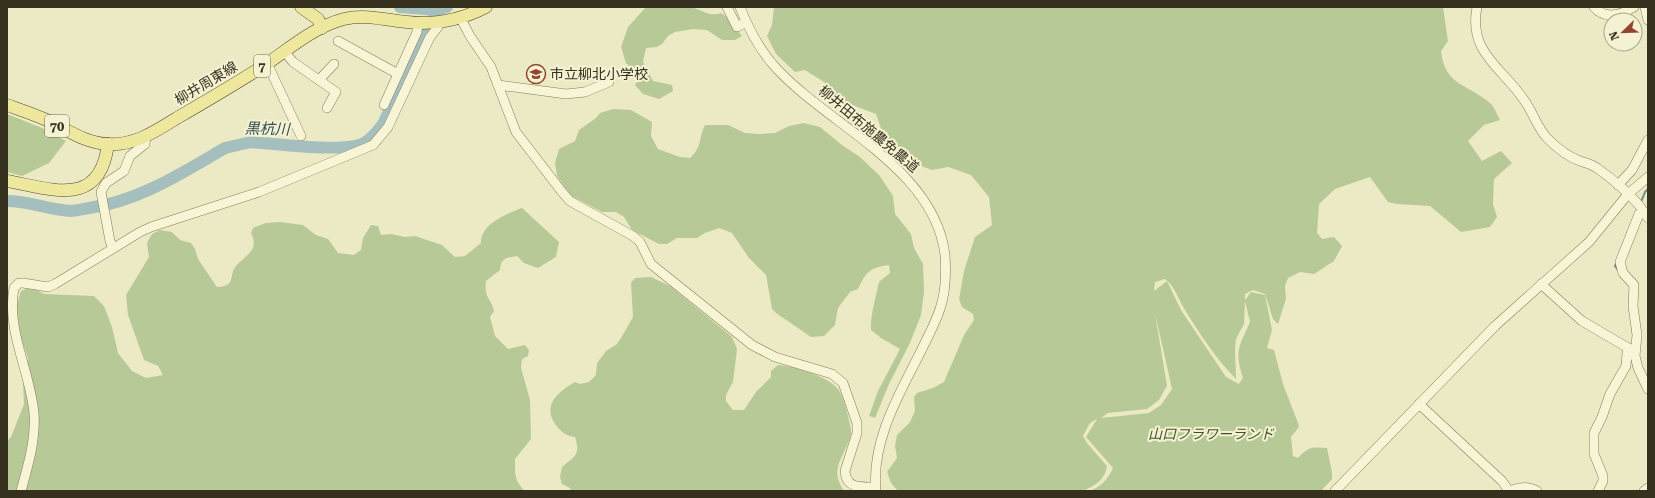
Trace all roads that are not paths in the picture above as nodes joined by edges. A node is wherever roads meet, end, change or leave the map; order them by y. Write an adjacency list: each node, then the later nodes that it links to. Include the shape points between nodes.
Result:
1 (301, 7): 14 (main road, via 318,19)
2 (486, 7): 9 (main road, 柳井周東線 / 7)
3 (728, 7): 11 (street, via 737,27)
4 (740, 7): 11 (street, 柳井田布施農免農道)
5 (1477, 7): 32 (street, via 1476,28 1488,60 1525,100 1546,138 1572,158 1596,167)
6 (1594, 7): 7 (street, via 1605,15 1616,15)
7 (1634, 7)
8 (1645, 7): 10 (street)
9 (460, 17): 13 (main road, 柳井周東線 / 7); 22 (street, via 491,67)
10 (1648, 20)
11 (746, 22): 41 (street, 柳井田布施農免農道, via 756,42 782,74 881,155 914,186 930,209 942,239 946,281 942,302 930,333 883,430)
12 (421, 23): 13 (main road, 柳井周東線 / 7); 14 (main road, 柳井周東線 / 7, via 357,17 343,19); 19 (street)
13 (438, 23): 35 (street, via 388,127 373,145 252,194 151,227)
14 (322, 28): 16 (main road, 柳井周東線 / 7)
15 (338, 41): 19 (street)
16 (284, 51): 17 (main road, 柳井周東線 / 7); 20 (street, via 294,62)
17 (267, 63): 26 (main road, 柳井周東線 / 7); 27 (street)
18 (334, 64): 20 (street)
19 (398, 74): 24 (street)
20 (320, 80): 25 (street, via 336,92)
21 (609, 82): 22 (street, via 585,92 566,94)
22 (498, 85): 41 (street, via 516,132 570,201 633,236 640,242 651,264 752,345 775,357 839,378 846,390 857,423 857,433 845,471 846,477 848,483)
23 (7, 105): 29 (main road, 70, via 32,113 84,139)
24 (384, 105)
25 (327, 108)
26 (146, 136): 29 (main road, 柳井周東線 / 7, via 128,143); 35 (street, via 145,144 130,156 124,171 102,188)
27 (301, 136)
28 (1648, 140): 32 (street, via 1632,170)
29 (108, 144): 31 (main road, via 102,168 91,184 81,189 56,190)
30 (1648, 177): 33 (street)
31 (7, 181)
32 (1618, 185): 33 (street)
33 (1628, 194): 34 (street); 36 (street, via 1589,242)
34 (1642, 210): 37 (street, via 1620,262 1623,273 1634,285 1633,306 1637,335)
35 (113, 248): 42 (street, via 52,286 19,283 14,288 12,313 34,414 33,441)
36 (1541, 284): 37 (street, via 1582,321); 39 (street, via 1495,326)
37 (1632, 349): 38 (street); 46 (street, via 1627,352 1626,366 1610,394 1594,433 1594,454 1603,481)
38 (1648, 388)
39 (1420, 404): 43 (street); 44 (street, via 1502,481)
40 (1648, 488): 47 (street)
41 (875, 489)
42 (21, 491)
43 (1335, 491)
44 (1509, 491): 45 (street, via 1521,487)
45 (1537, 491)
46 (1598, 491)
47 (1644, 491)

